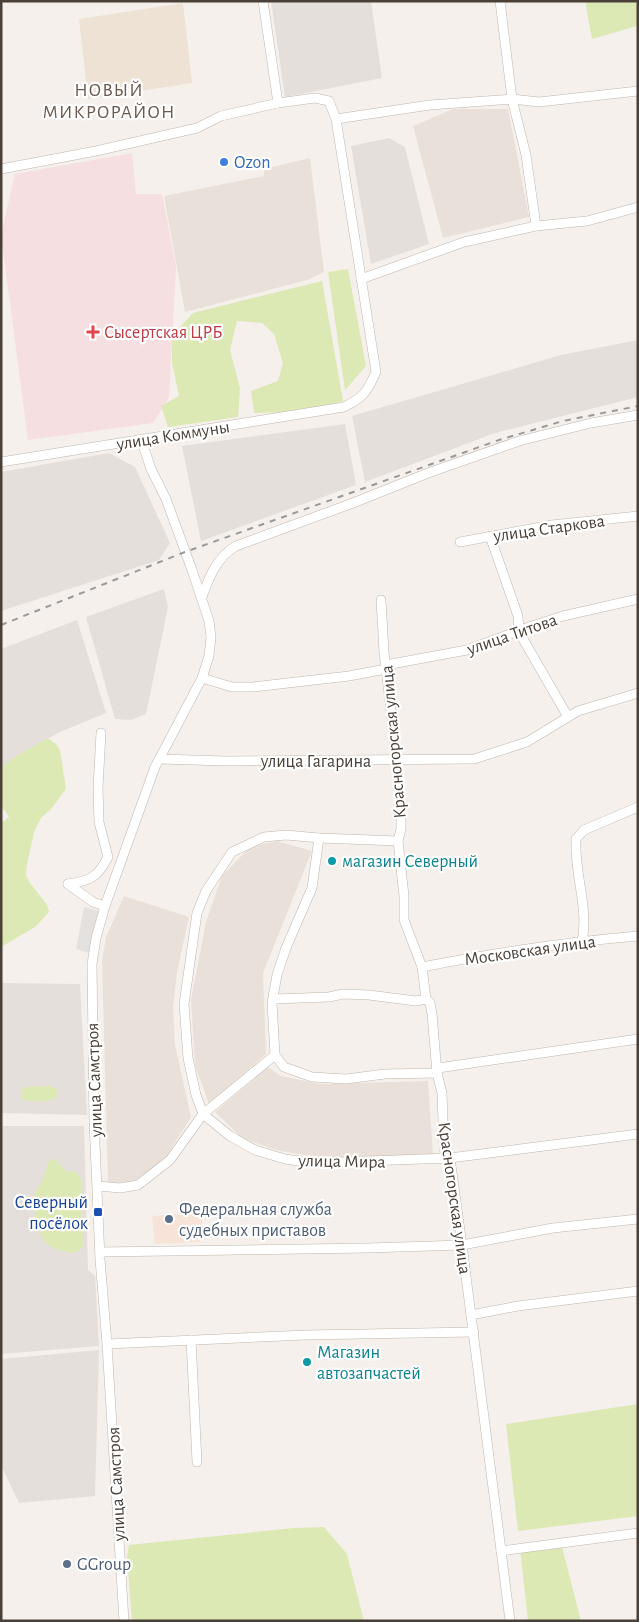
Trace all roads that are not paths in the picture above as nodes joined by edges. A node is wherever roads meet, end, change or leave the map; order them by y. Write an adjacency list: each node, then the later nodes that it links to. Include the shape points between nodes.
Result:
1 (263, 1): 5 (street)
2 (500, 1): 4 (street)
3 (638, 91): 4 (street, via 539,102)
4 (512, 99): 6 (street, via 430,105); 9 (street, via 526,155)
5 (278, 103): 6 (street, via 315,98 329,101); 7 (street, via 221,116 197,128)
6 (336, 118): 10 (street)
7 (1, 169)
8 (638, 207): 9 (street, via 587,221)
9 (536, 226): 10 (street, via 464,242)
10 (361, 279): 12 (street, улица Коммуны, via 376,372 368,391 356,401 344,407)
11 (638, 415): 17 (street, via 518,441 236,546 211,572)
12 (141, 439): 13 (street, улица Коммуны); 17 (street, улица Самстроя)
13 (1, 462)
14 (638, 516): 15 (street, улица Старкова, via 552,525)
15 (490, 536): 16 (street, улица Старкова); 20 (street, via 518,616)
16 (460, 542)
17 (202, 597): 22 (street, улица Самстроя, via 211,637)
18 (638, 599): 20 (street, улица Титова, via 563,616)
19 (381, 600): 21 (street, Красногорская улица)
20 (519, 632): 21 (street, улица Титова, via 467,650); 24 (street)
21 (386, 667): 22 (street, улица Титова, via 340,677 253,687 232,687); 27 (street, Красногорская улица)
22 (202, 678): 26 (street, улица Самстроя)
23 (638, 693): 24 (street, улица Гагарина, via 578,710)
24 (568, 717): 27 (street, улица Гагарина, via 527,742 474,759)
25 (101, 734): 31 (street, via 99,822 108,857 90,880 68,884 93,902)
26 (160, 759): 27 (street, улица Гагарина); 31 (street, улица Самстроя)
27 (397, 760): 30 (street, Красногорская улица, via 401,810)
28 (638, 807): 33 (street, via 584,830 576,839 585,916)
29 (319, 838): 30 (street); 35 (street, via 312,888 286,948); 40 (street, via 286,834 264,837 232,852 206,891 197,913 184,1004 188,1058)
30 (398, 841): 34 (street, Красногорская улица, via 404,920)
31 (105, 906): 43 (street, улица Самстроя, via 92,964)
32 (638, 936): 33 (street, Московская улица)
33 (582, 942): 34 (street, Московская улица, via 494,953)
34 (422, 967): 36 (street, Красногорская улица)
35 (273, 999): 36 (street, via 343,994 416,1001); 38 (street)
36 (426, 999): 39 (street, Красногорская улица, via 432,1014)
37 (638, 1040): 39 (street)
38 (275, 1055): 39 (street, via 284,1067 312,1077 346,1079); 40 (street)
39 (438, 1071): 42 (street, Красногорская улица, via 444,1149)
40 (203, 1114): 42 (street, улица Мира, via 230,1136 255,1150 286,1159 312,1163); 43 (street, via 170,1160 138,1185 120,1188)
41 (638, 1134): 42 (street, улица Мира)
42 (450, 1158): 45 (street, Красногорская улица)
43 (98, 1186): 46 (street, улица Самстроя)
44 (638, 1219): 45 (street, via 553,1228)
45 (462, 1245): 46 (street); 48 (street, Красногорская улица)
46 (100, 1252): 51 (street, улица Самстроя)
47 (638, 1291): 48 (street)
48 (471, 1315): 49 (street, Красногорская улица)
49 (474, 1332): 50 (street); 54 (street, Красногорская улица)
50 (191, 1340): 51 (street); 52 (street)
51 (108, 1344): 55 (street, улица Самстроя)
52 (197, 1462)
53 (638, 1533): 54 (street)
54 (501, 1551): 56 (street, Красногорская улица)
55 (124, 1621)
56 (510, 1621)

